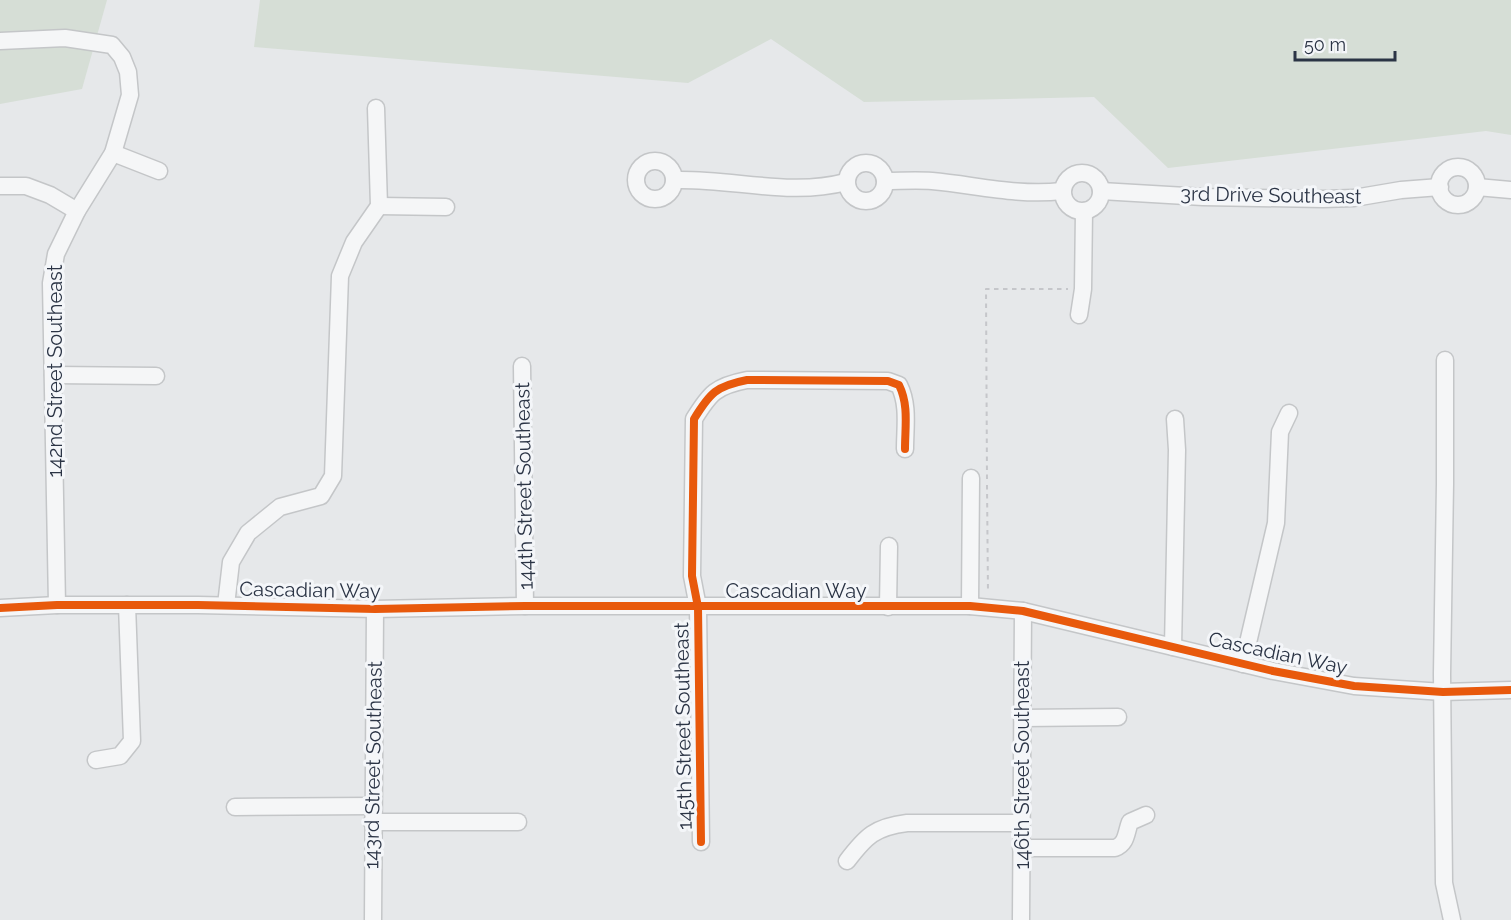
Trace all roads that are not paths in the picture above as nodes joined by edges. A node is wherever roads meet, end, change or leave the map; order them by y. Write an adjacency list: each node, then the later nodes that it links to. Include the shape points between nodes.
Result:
1 (0, 41): 3 (street, 142nd Street Southeast, via 64,38 112,45 128,72 130,95)
2 (376, 108): 14 (street)
3 (113, 153): 4 (street); 16 (street, 142nd Street Southeast)
4 (159, 171)
5 (674, 180): 7 (street, via 811,189)
6 (885, 181): 7 (street, via 880,169 862,163 851,170); 7 (street, via 882,193 866,201 855,197); 12 (street, via 932,181 1018,192)
7 (846, 182)
8 (0, 186): 16 (street, via 26,186)
9 (1440, 187): 10 (street, via 1450,202 1462,204 1473,198); 10 (street, via 1447,171 1458,167 1474,175); 13 (street, 3rd Drive Southeast, via 1323,199)
10 (1477, 187): 11 (street)
11 (1511, 190)
12 (1062, 191): 13 (street, via 1073,175 1085,173 1096,179); 17 (street, via 1071,208)
13 (1101, 191): 17 (street, via 1094,207)
14 (379, 206): 15 (street); 28 (street, via 354,242 340,276 333,476 321,496 280,507 248,533 231,562)
15 (446, 207)
16 (77, 211): 21 (street, 142nd Street Southeast, via 56,254 51,282)
17 (1084, 212): 18 (street)
18 (1079, 315)
19 (1445, 360): 41 (street)
20 (522, 366): 31 (street, 144th Street Southeast)
21 (53, 375): 22 (street); 29 (street, 142nd Street Southeast)
22 (156, 376)
23 (1289, 413): 39 (street, via 1280,432 1276,523)
24 (1175, 419): 38 (street)
25 (905, 449): 33 (street, 145th Street Southeast, via 904,396 898,385 888,381 747,380 725,384 707,399 694,419 692,576)
26 (970, 478): 32 (street)
27 (889, 546): 34 (street)
28 (226, 604): 30 (street, Cascadian Way); 36 (street, Cascadian Way)
29 (57, 605): 30 (street, Cascadian Way); 35 (street, Cascadian Way)
30 (127, 605): 44 (street, via 132,741 120,756)
31 (525, 606): 33 (street, Cascadian Way); 36 (street, Cascadian Way)
32 (970, 606): 34 (street, Cascadian Way); 37 (street, Cascadian Way)
33 (698, 607): 34 (street, Cascadian Way); 50 (street, 145th Street Southeast)
34 (888, 607)
35 (0, 608)
36 (375, 609): 46 (street, 143rd Street Southeast)
37 (1023, 610): 38 (street, Cascadian Way); 43 (street, 146th Street Southeast)
38 (1173, 647): 39 (street, Cascadian Way)
39 (1243, 664): 41 (street, Cascadian Way, via 1354,686)
40 (1511, 690): 41 (street, Cascadian Way)
41 (1443, 692): 55 (street, via 1444,883)
42 (1118, 717): 43 (street)
43 (1022, 718): 49 (street, 146th Street Southeast)
44 (96, 760)
45 (235, 807): 46 (street)
46 (372, 814): 48 (street); 53 (street, 143rd Street Southeast)
47 (1146, 816): 51 (street, via 1130,822 1121,846 1115,848)
48 (518, 822)
49 (1021, 823): 51 (street, 146th Street Southeast); 52 (street, via 891,825 875,830)
50 (701, 842)
51 (1021, 848): 54 (street, 146th Street Southeast)
52 (847, 861)
53 (373, 920)
54 (1021, 920)
55 (1452, 920)

